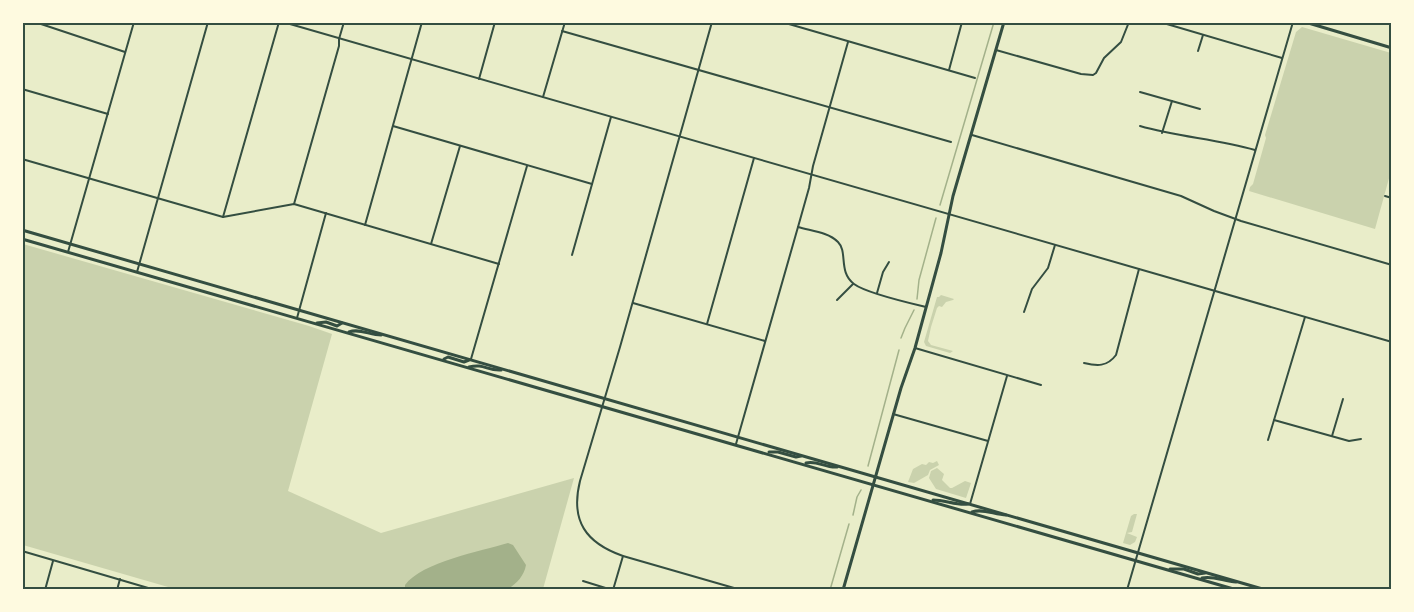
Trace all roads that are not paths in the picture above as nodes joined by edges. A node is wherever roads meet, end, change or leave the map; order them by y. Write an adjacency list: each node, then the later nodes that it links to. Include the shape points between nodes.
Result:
1 (35, 22): 25 (street)
2 (134, 22): 25 (street)
3 (208, 22): 55 (street)
4 (279, 22): 60 (street)
5 (283, 22): 20 (street)
6 (344, 22): 20 (street)
7 (422, 22): 27 (street)
8 (495, 22): 31 (street)
9 (565, 22): 18 (street)
10 (712, 22): 28 (street)
11 (782, 22): 21 (street)
12 (962, 22): 29 (street)
13 (1004, 22): 23 (main road)
14 (1129, 22): 23 (street, via 1121,42 1104,58 1094,75)
15 (1160, 22): 19 (street)
16 (1293, 22): 26 (street)
17 (1305, 22): 22 (main road)
18 (562, 31): 28 (street); 34 (street)
19 (1203, 35): 24 (street); 26 (street)
20 (339, 39): 27 (street); 57 (street)
21 (848, 42): 29 (street); 36 (street)
22 (1392, 48)
23 (996, 50): 43 (main road)
24 (1198, 51)
25 (125, 52): 38 (street)
26 (1282, 58): 47 (street)
27 (411, 60): 31 (street); 40 (street)
28 (699, 70): 36 (street); 44 (street)
29 (949, 70): 30 (street)
30 (975, 78)
31 (479, 79): 34 (street)
32 (22, 89): 38 (street)
33 (1140, 92): 35 (street)
34 (543, 97): 39 (street)
35 (1172, 101): 37 (street); 42 (street)
36 (830, 107): 45 (street); 51 (street)
37 (1200, 109)
38 (108, 114): 52 (street)
39 (611, 117): 44 (street); 53 (street)
40 (393, 126): 46 (street); 62 (street)
41 (1140, 126): 42 (street)
42 (1162, 132): 47 (street)
43 (972, 135): 59 (main road); 61 (street, via 1181,196)
44 (680, 137): 48 (street); 83 (street)
45 (951, 142)
46 (460, 146): 50 (street); 67 (street)
47 (1255, 150): 61 (street)
48 (754, 158): 51 (street); 91 (street)
49 (22, 159): 52 (street)
50 (527, 165): 53 (street); 73 (street)
51 (811, 175): 59 (street); 63 (street)
52 (89, 178): 55 (street); 66 (street)
53 (592, 184): 70 (street)
54 (1385, 196): 56 (street)
55 (158, 198): 60 (street); 72 (street)
56 (1392, 198)
57 (294, 204): 58 (street); 60 (street)
58 (326, 213): 62 (street); 85 (street)
59 (949, 215): 68 (street); 84 (main road)
60 (223, 217)
61 (1235, 219): 74 (street); 80 (street)
62 (365, 225): 67 (street)
63 (798, 227): 78 (street, via 838,242 844,269); 94 (street)
64 (22, 230): 66 (main road)
65 (22, 238): 69 (main road)
66 (70, 244): 69 (street); 72 (main road)
67 (431, 244): 73 (street)
68 (1055, 245): 75 (street); 86 (street, via 1048,268 1032,289)
69 (68, 252): 76 (main road)
70 (572, 255)
71 (889, 262): 81 (street)
72 (139, 264): 76 (street); 77 (main road)
73 (499, 264): 99 (street)
74 (1392, 265)
75 (1139, 269): 80 (street); 101 (street, via 1116,355 1102,365)
76 (137, 272): 79 (main road)
77 (202, 282): 79 (main road); 85 (main road)
78 (853, 284): 81 (street); 82 (street)
79 (200, 290): 88 (main road)
80 (1214, 290): 87 (street); 130 (street)
81 (877, 293): 84 (street)
82 (837, 300)
83 (633, 303): 91 (street); 106 (street)
84 (926, 308): 97 (main road)
85 (299, 310): 88 (street); 89 (main road)
86 (1024, 312)
87 (1305, 316): 95 (street); 110 (street)
88 (297, 318): 90 (main road)
89 (343, 322): 90 (main road, via 337,326); 93 (main road)
90 (315, 323): 92 (main road)
91 (707, 324): 94 (street)
92 (347, 333): 93 (main road, via 355,330); 98 (main road)
93 (388, 336): 96 (main road)
94 (765, 341): 111 (street)
95 (1392, 342)
96 (417, 344): 98 (main road); 99 (main road)
97 (915, 348): 104 (street); 109 (main road)
98 (414, 352): 100 (main road)
99 (471, 359): 100 (main road); 103 (main road)
100 (442, 360): 102 (main road)
101 (1084, 363)
102 (469, 368): 103 (main road, via 478,365); 108 (main road)
103 (505, 369): 106 (main road)
104 (1007, 376): 105 (street); 115 (street)
105 (1041, 385)
106 (605, 398): 108 (street); 111 (main road)
107 (1343, 399): 112 (street)
108 (602, 406): 116 (main road); 131 (street, via 576,503 584,529 603,548)
109 (893, 414): 115 (street); 121 (main road)
110 (1274, 420): 112 (street); 114 (street)
111 (738, 436): 116 (street); 118 (main road)
112 (1332, 436): 113 (street, via 1349,441)
113 (1361, 439)
114 (1268, 440)
115 (988, 441): 124 (street)
116 (736, 444): 117 (main road)
117 (764, 453): 118 (main road); 119 (main road)
118 (803, 455): 120 (main road)
119 (804, 464): 120 (main road, via 813,461); 122 (main road)
120 (842, 466): 121 (main road)
121 (875, 476): 122 (main road); 124 (main road)
122 (873, 484): 123 (main road); 145 (main road)
123 (928, 500): 124 (main road); 125 (main road)
124 (970, 504): 126 (main road)
125 (972, 513): 126 (main road, via 979,510); 128 (main road)
126 (1011, 516): 127 (main road)
127 (1041, 524): 128 (main road); 130 (main road)
128 (1041, 533): 133 (main road)
129 (22, 551): 132 (street)
130 (1138, 553): 133 (street); 135 (main road)
131 (623, 556): 143 (street); 144 (street)
132 (53, 560): 136 (street); 140 (street)
133 (1136, 561): 134 (main road); 146 (street)
134 (1167, 570): 135 (main road); 137 (main road)
135 (1207, 572): 139 (main road)
136 (120, 579): 141 (street); 142 (street)
137 (1200, 579): 139 (main road, via 1208,576); 147 (main road)
138 (583, 581): 143 (street)
139 (1241, 582): 148 (main road)
140 (45, 590)
141 (117, 590)
142 (155, 590)
143 (613, 590)
144 (741, 590)
145 (843, 590)
146 (1127, 590)
147 (1237, 590)
148 (1266, 590)

